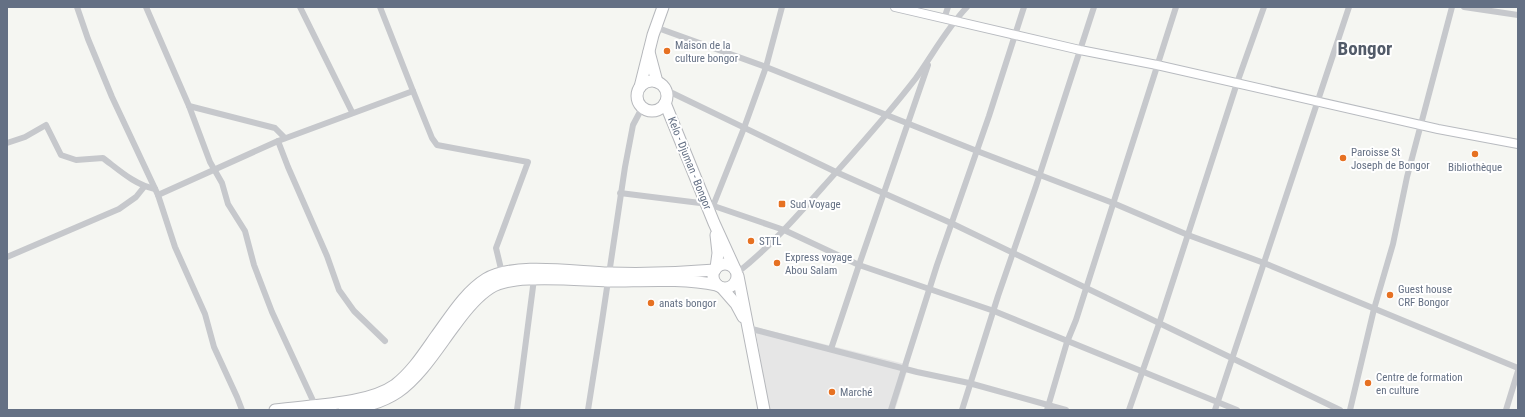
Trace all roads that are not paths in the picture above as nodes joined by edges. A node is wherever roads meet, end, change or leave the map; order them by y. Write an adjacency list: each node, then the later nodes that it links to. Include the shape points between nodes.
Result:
1 (77, 7): 51 (street, via 91,46)
2 (146, 7): 34 (street)
3 (300, 7): 36 (street)
4 (380, 7): 31 (street)
5 (663, 7): 20 (highway)
6 (782, 7): 26 (street)
7 (895, 7): 18 (street)
8 (948, 7): 18 (street)
9 (968, 7): 19 (street)
10 (1024, 7): 21 (street)
11 (1094, 7): 23 (street)
12 (1176, 7): 25 (street)
13 (1264, 7): 28 (street)
14 (1349, 7): 32 (street)
15 (1452, 7): 39 (street)
16 (1464, 7): 17 (street)
17 (1518, 15)
18 (944, 19): 19 (street)
19 (954, 21): 21 (street); 24 (street)
20 (655, 27): 22 (highway); 26 (street)
21 (1014, 36): 23 (street); 46 (street)
22 (649, 49): 27 (highway); 29 (highway)
23 (1080, 50): 25 (street); 49 (street)
24 (931, 56): 37 (street); 38 (street)
25 (1157, 65): 28 (street); 54 (street)
26 (766, 67): 37 (street); 40 (street)
27 (657, 82): 29 (highway, via 648,81); 30 (highway)
28 (1237, 83): 32 (street); 59 (street)
29 (640, 86): 35 (highway, via 637,95 639,104)
30 (666, 90): 33 (highway); 40 (street)
31 (412, 91): 36 (street); 65 (street, via 437,145 528,162 496,248)
32 (1316, 102): 39 (street); 62 (street)
33 (665, 103): 35 (highway, via 658,109); 41 (highway, Kelo - Djuman - Bongor)
34 (189, 106): 42 (street, via 275,128); 47 (street)
35 (646, 109): 41 (highway, via 666,120); 52 (street, via 633,125)
36 (352, 112): 42 (street)
37 (887, 114): 38 (street); 48 (street)
38 (908, 124): 46 (street); 53 (street)
39 (1420, 125): 45 (street); 72 (street)
40 (744, 128): 48 (street); 55 (street)
41 (677, 131): 55 (highway, Kelo - Djuman - Bongor)
42 (285, 138): 43 (street)
43 (278, 141): 47 (street); 76 (street, via 339,290 354,311)
44 (7, 143): 50 (street, via 25,137 46,125 61,155 76,160 103,158)
45 (1518, 144)
46 (977, 151): 49 (street); 57 (street)
47 (214, 170): 51 (street); 85 (street, via 222,183 228,204 245,231 254,265 269,304)
48 (836, 172): 53 (street); 58 (street)
49 (1040, 174): 54 (street); 60 (street)
50 (144, 187): 51 (street); 61 (street, via 136,197 119,209)
51 (156, 192): 87 (street, via 205,314 214,347)
52 (620, 193): 55 (street); 67 (street)
53 (884, 193): 57 (street); 63 (street)
54 (1113, 203): 59 (street); 71 (street)
55 (710, 205): 56 (highway, Kelo - Djuman - Bongor); 58 (street)
56 (714, 223): 64 (highway, Kelo - Djuman - Bongor, via 718,253); 66 (highway, Kelo - Djuman - Bongor)
57 (952, 223): 60 (street); 70 (street)
58 (784, 230): 63 (street); 66 (street)
59 (1188, 235): 62 (street); 74 (street)
60 (1013, 252): 71 (street); 73 (street)
61 (7, 257)
62 (1264, 263): 72 (street); 79 (street)
63 (859, 264): 70 (street); 78 (street)
64 (716, 269): 66 (highway, via 726,264); 67 (highway); 69 (highway, via 713,276)
65 (502, 273): 67 (highway, via 535,270); 85 (highway, via 486,279 471,292 416,364 394,385 364,398)
66 (737, 273): 69 (highway, via 736,282 732,287); 75 (highway, Kelo - Djuman - Bongor)
67 (609, 277): 68 (highway); 69 (highway, via 685,281); 91 (street)
68 (534, 279): 89 (highway, via 492,286 466,310 420,370 402,388 372,404); 90 (street)
69 (720, 287): 75 (highway, Kelo - Djuman - Bongor, via 736,304)
70 (929, 288): 73 (street); 80 (street)
71 (1085, 288): 74 (street); 77 (street)
72 (1374, 309): 81 (street); 100 (street)
73 (994, 312): 77 (street); 83 (street)
74 (1159, 324): 79 (street); 82 (street)
75 (748, 328): 78 (street); 92 (highway, Kelo - Djuman - Bongor)
76 (385, 341)
77 (1067, 342): 82 (street); 86 (street)
78 (831, 349): 80 (street)
79 (1232, 359): 84 (street); 99 (street)
80 (903, 369): 83 (street); 93 (street)
81 (1518, 370): 101 (street)
82 (1143, 371): 84 (street); 96 (street)
83 (970, 383): 86 (street); 94 (street)
84 (1218, 402): 97 (street); 98 (street)
85 (315, 405): 88 (highway)
86 (1048, 408): 95 (street)
87 (242, 410)
88 (275, 410)
89 (344, 410)
90 (517, 410)
91 (588, 410)
92 (764, 410)
93 (891, 410)
94 (962, 410)
95 (1066, 410)
96 (1129, 410)
97 (1215, 410)
98 (1237, 410)
99 (1340, 410)
100 (1350, 410)
101 (1506, 410)

